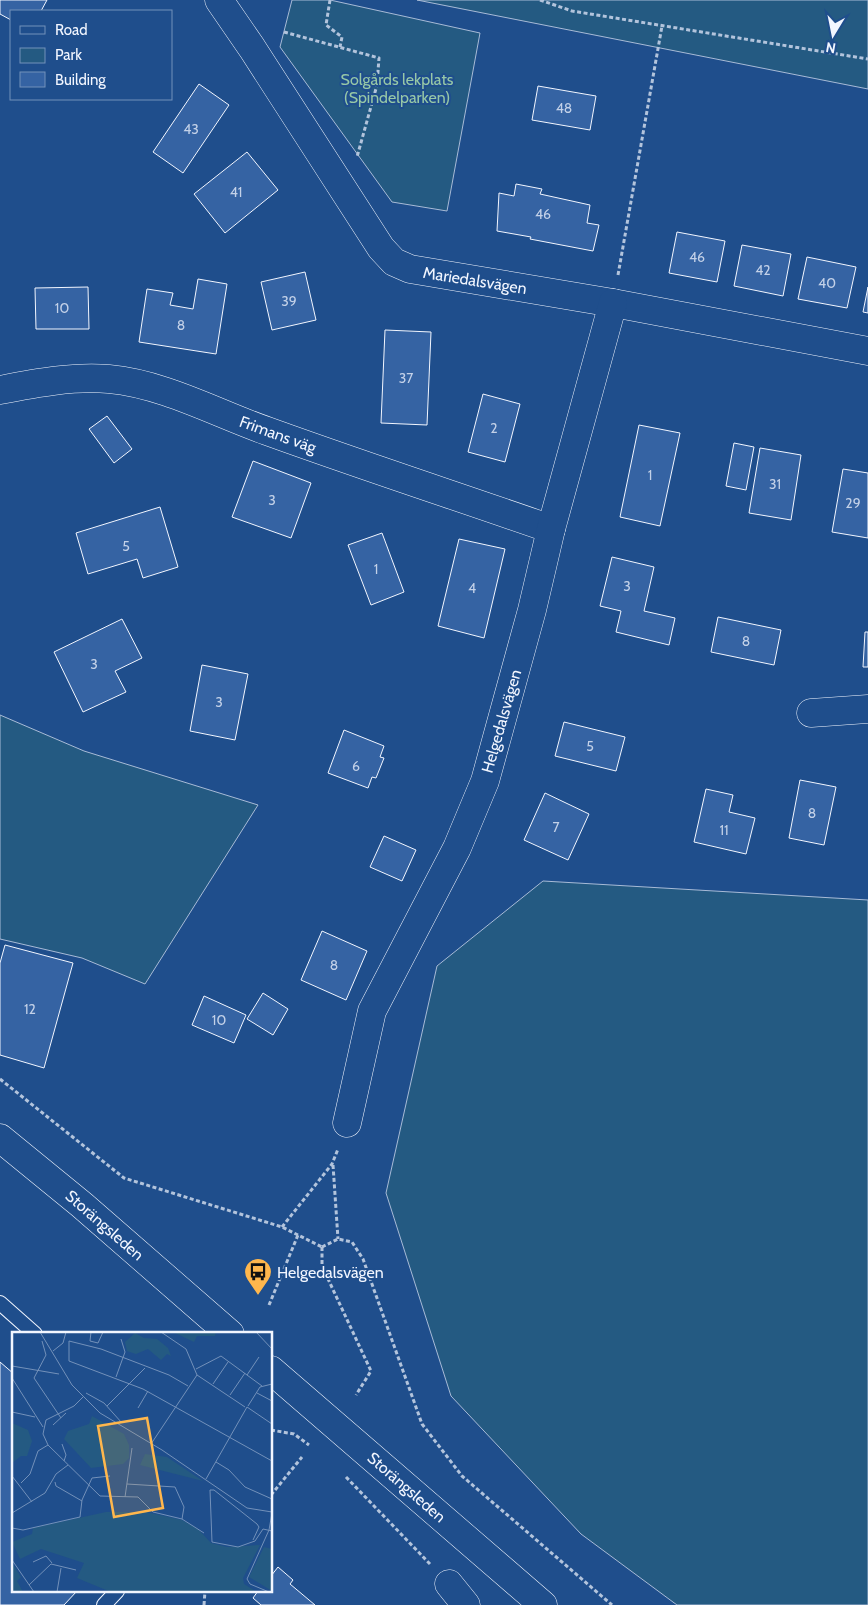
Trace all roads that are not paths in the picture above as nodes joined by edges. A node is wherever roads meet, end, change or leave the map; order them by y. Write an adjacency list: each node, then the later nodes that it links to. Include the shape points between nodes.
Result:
1 (219, 0): 2 (street, Mariedalsvägen, via 380,248 394,262 410,269)
2 (613, 302): 3 (street, Mariedalsvägen); 5 (street, Helgedalsvägen)
3 (868, 351)
4 (0, 390): 5 (street, Frimans väg, via 81,378 132,382)
5 (551, 529): 8 (street, Helgedalsvägen, via 485,781 457,848 372,1011)
6 (868, 709): 7 (street)
7 (811, 713)
8 (347, 1124)
9 (1, 1140): 12 (street, Storängsleden, via 82,1205)
10 (0, 1303): 11 (lane)
11 (33, 1332)
12 (228, 1332)
13 (272, 1371): 18 (street, Storängsleden)
14 (449, 1584): 17 (street)
15 (116, 1592): 16 (lane)
16 (104, 1605)
17 (466, 1605)
18 (543, 1605)

